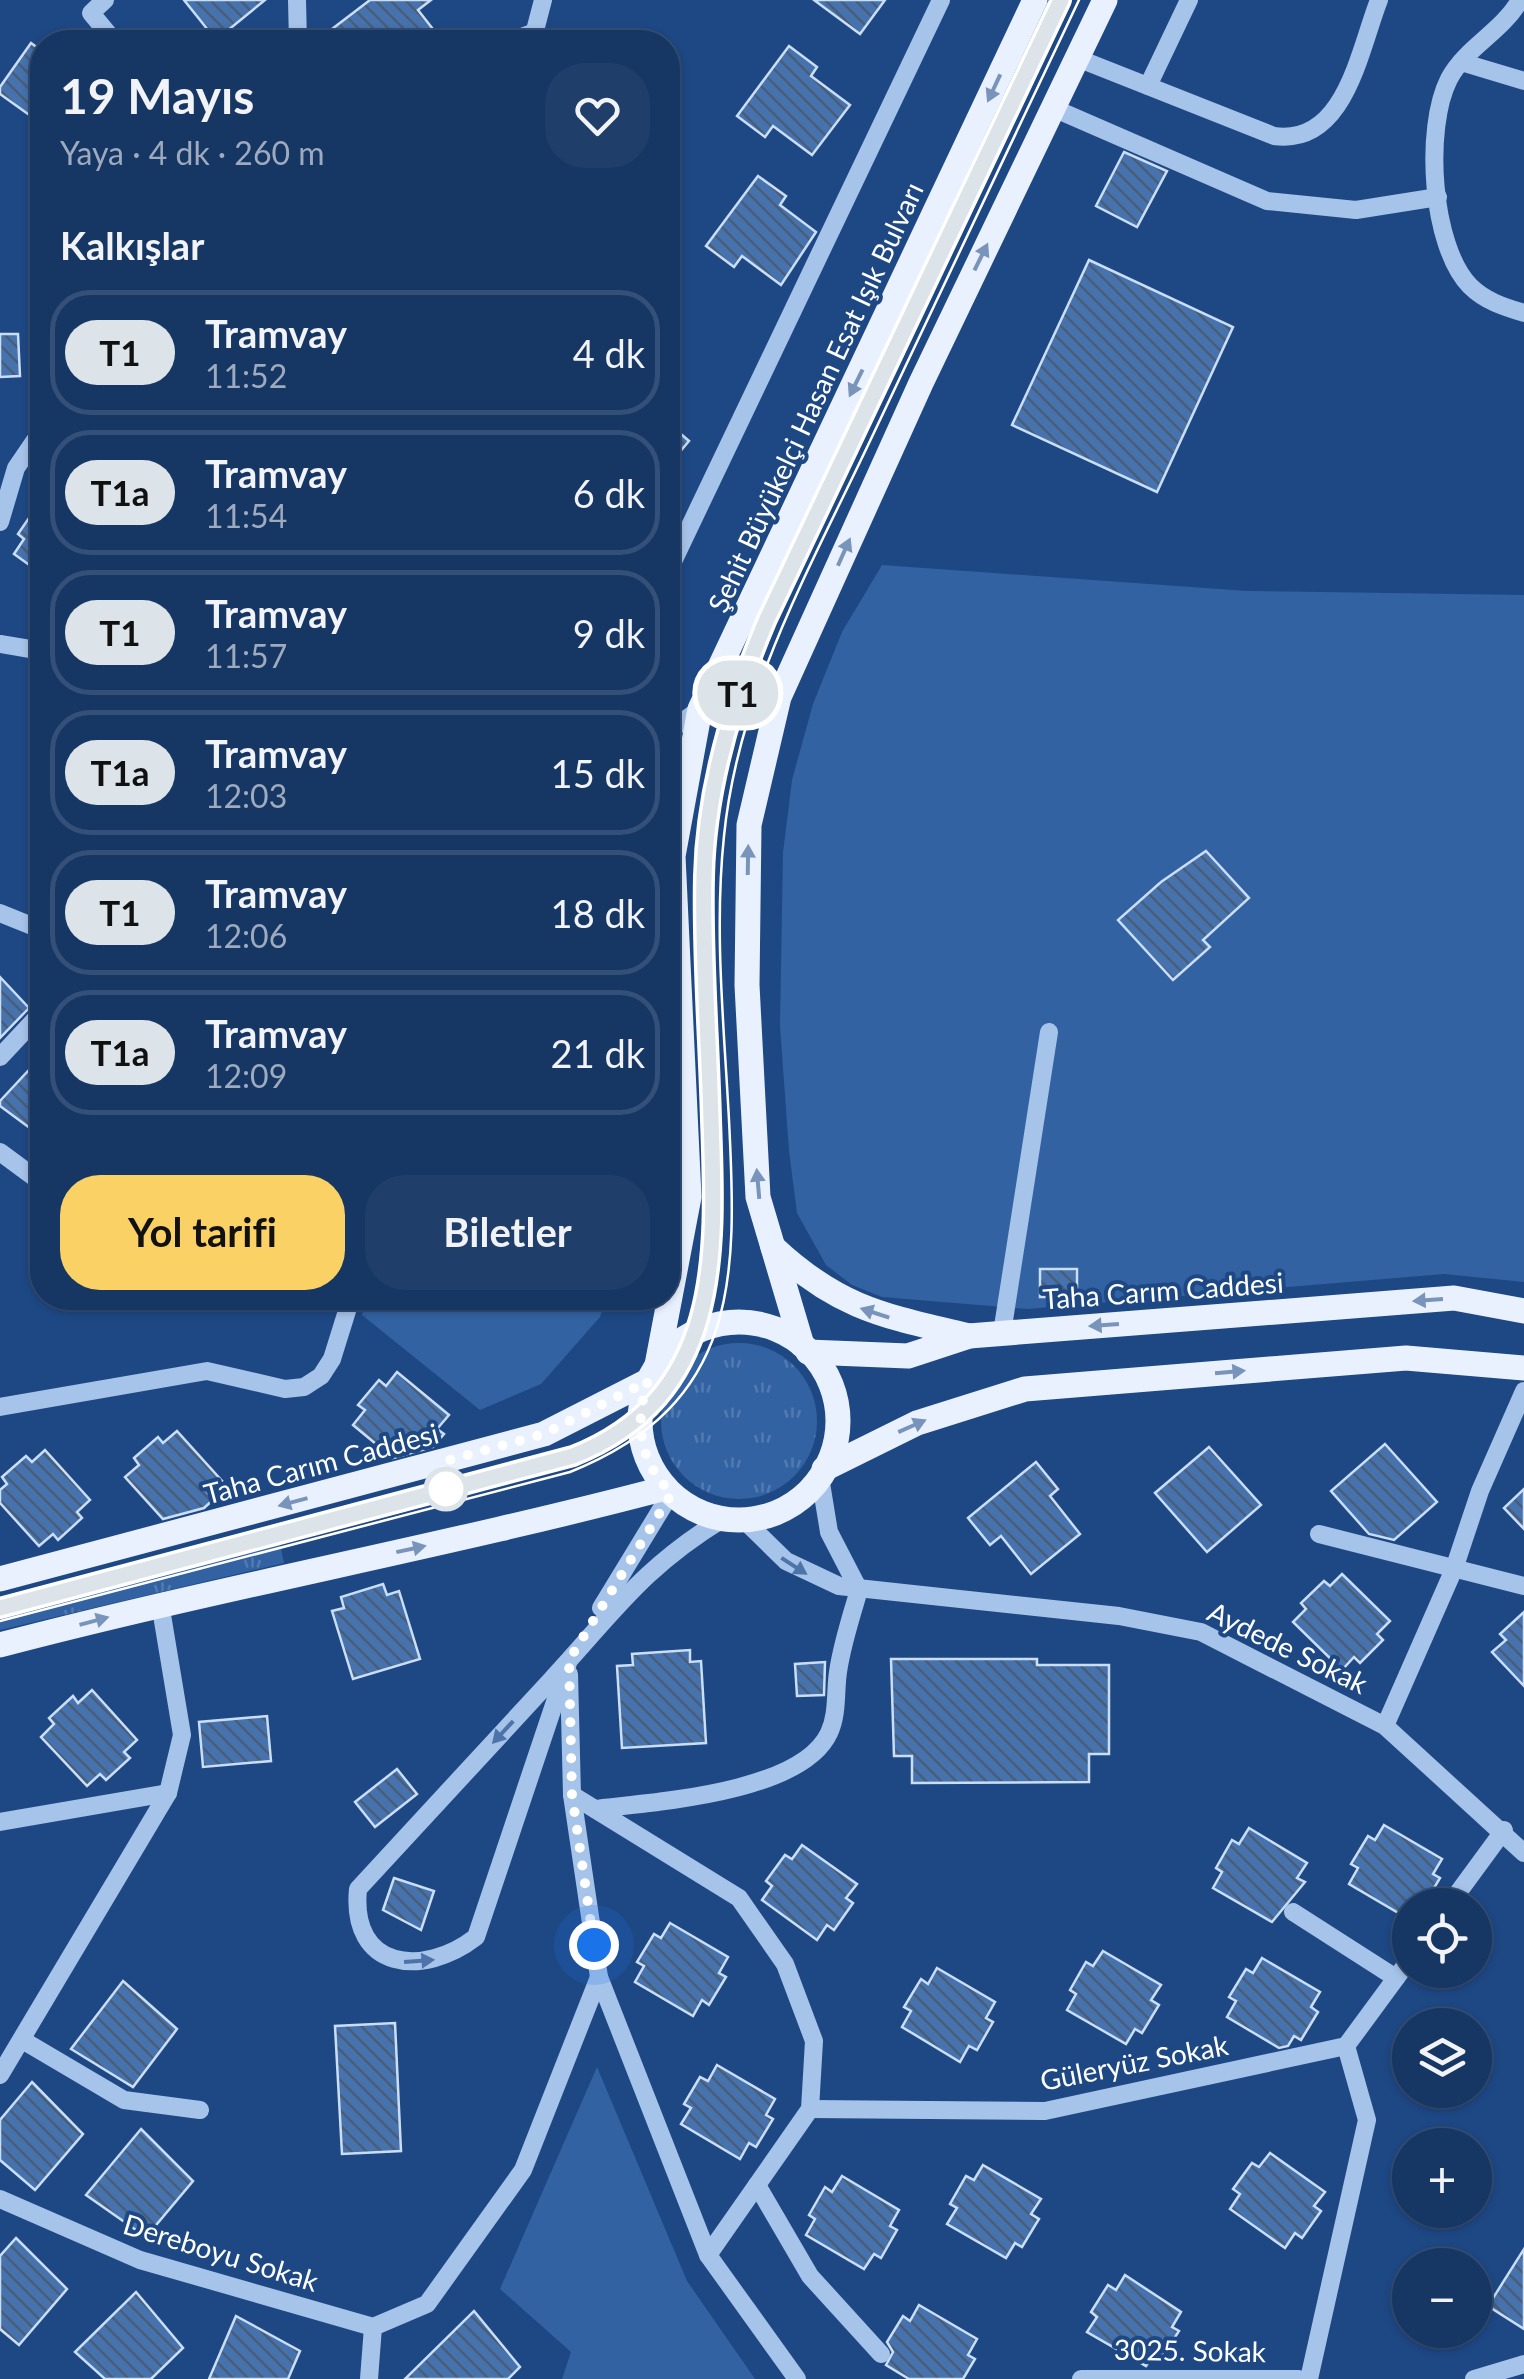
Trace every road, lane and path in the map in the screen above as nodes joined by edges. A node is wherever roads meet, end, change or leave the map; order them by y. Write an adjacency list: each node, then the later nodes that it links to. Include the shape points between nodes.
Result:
1 (106, 0): 10 (street, via 91,13)
2 (298, 0): 11 (street)
3 (542, 0): 12 (street)
4 (941, 0): 22 (street)
5 (1035, 0): 25 (main road, Şehit Büyükelçi Hasan Esat Işık Bulvarı, one-way to 25)
6 (1105, 0): 13 (main road)
7 (1189, 0): 16 (street)
8 (1378, 0): 16 (street, via 1338,104 1313,132 1274,136)
9 (1520, 0): 14 (street, via 1501,28)
10 (105, 30)
11 (298, 30)
12 (536, 30)
13 (1077, 58): 16 (street); 17 (main road)
14 (1460, 62): 15 (street); 18 (street, via 1439,107)
15 (1524, 81)
16 (1148, 86)
17 (1053, 108): 18 (street, via 1267,201 1356,210); 37 (main road, one-way to 17, via 758,1198 747,985 748,825 779,697)
18 (1438, 197): 19 (street, via 1452,259 1467,283 1488,300)
19 (1524, 313)
20 (30, 448): 21 (street, via 16,468)
21 (0, 522)
22 (680, 547)
23 (0, 644): 24 (street)
24 (30, 649)
25 (700, 709): 26 (street); 27 (main road, Şehit Büyükelçi Hasan Esat Işık Bulvarı)
26 (680, 723)
27 (680, 804)
28 (0, 913): 29 (street)
29 (30, 925)
30 (30, 1025): 33 (street)
31 (1049, 1032): 41 (street)
32 (680, 1034): 36 (main road, Şehit Büyükelçi Hasan Esat Işık Bulvarı, via 689,1198)
33 (0, 1057)
34 (0, 1152): 35 (street)
35 (30, 1174)
36 (680, 1242)
37 (773, 1247): 42 (main road, one-way to 37, via 870,1313 818,1285); 43 (main road)
38 (348, 1310): 47 (street, via 332,1359 304,1387 285,1390 207,1371)
39 (666, 1310): 45 (main road, Şehit Büyükelçi Hasan Esat Işık Bulvarı)
40 (1524, 1312): 41 (main road, Taha Carım Caddesi, one-way to 41, via 1454,1298)
41 (1002, 1333): 42 (main road, Taha Carım Caddesi)
42 (970, 1336): 43 (main road, Taha Carım Caddesi, via 908,1356)
43 (805, 1349): 45 (main road, via 770,1328 731,1323 683,1339); 48 (main road, via 825,1373 837,1408 835,1444)
44 (1524, 1368): 48 (main road, one-way to 44, via 917,1423 1025,1389 1406,1358)
45 (653, 1373): 49 (main road, via 640,1434); 53 (main road, Taha Carım Caddesi, one-way to 53, via 544,1434)
46 (1524, 1391): 52 (street)
47 (0, 1407)
48 (822, 1473): 50 (main road, via 778,1512); 55 (street, via 828,1532)
49 (669, 1490): 50 (main road, via 690,1507); 56 (main road, one-way to 49); 58 (street)
50 (734, 1519): 55 (street, Aydede Sokak, one-way to 55, via 802,1572); 58 (street, via 648,1572)
51 (1318, 1534): 52 (street)
52 (1454, 1569): 54 (street); 59 (street)
53 (0, 1580)
54 (1524, 1586)
55 (859, 1590): 59 (street, Aydede Sokak, via 1119,1616 1201,1632); 62 (street, via 842,1650 833,1723 810,1756 750,1783)
56 (160, 1603): 57 (main road, one-way to 56); 60 (street, via 182,1735)
57 (0, 1646)
58 (569, 1660): 58 (street, one-way to 58, via 358,1889 361,1924 384,1954 406,1964 429,1962 476,1938); 61 (street)
59 (1386, 1726): 64 (street, Aydede Sokak)
60 (168, 1793): 63 (street); 71 (street)
61 (572, 1795): 62 (street); 69 (street)
62 (595, 1809): 74 (street, via 739,1898 785,1964 814,2041)
63 (0, 1822)
64 (1504, 1830): 65 (street, Aydede Sokak); 66 (street)
65 (1524, 1853)
66 (1461, 1888)
67 (1293, 1912): 68 (street)
68 (1392, 1975)
69 (599, 1977): 78 (street); 79 (street, via 523,2170 427,2304)
70 (1392, 1983): 72 (street)
71 (24, 2041): 73 (street); 75 (street, via 124,2100)
72 (1346, 2046): 74 (street, Güleryüz Sokak, via 1045,2111); 86 (street, via 1366,2120)
73 (0, 2075)
74 (810, 2109): 76 (street)
75 (200, 2110)
76 (757, 2186): 78 (street); 80 (street, via 810,2276)
77 (0, 2200): 79 (street, Dereboyu Sokak, via 140,2260)
78 (708, 2255): 83 (street)
79 (373, 2327): 82 (street)
80 (881, 2354)
81 (1524, 2364): 87 (street)
82 (369, 2379)
83 (797, 2379)
84 (1081, 2379): 85 (street, 3025. Sokak)
85 (1299, 2379)
86 (1308, 2379)
87 (1474, 2379)

